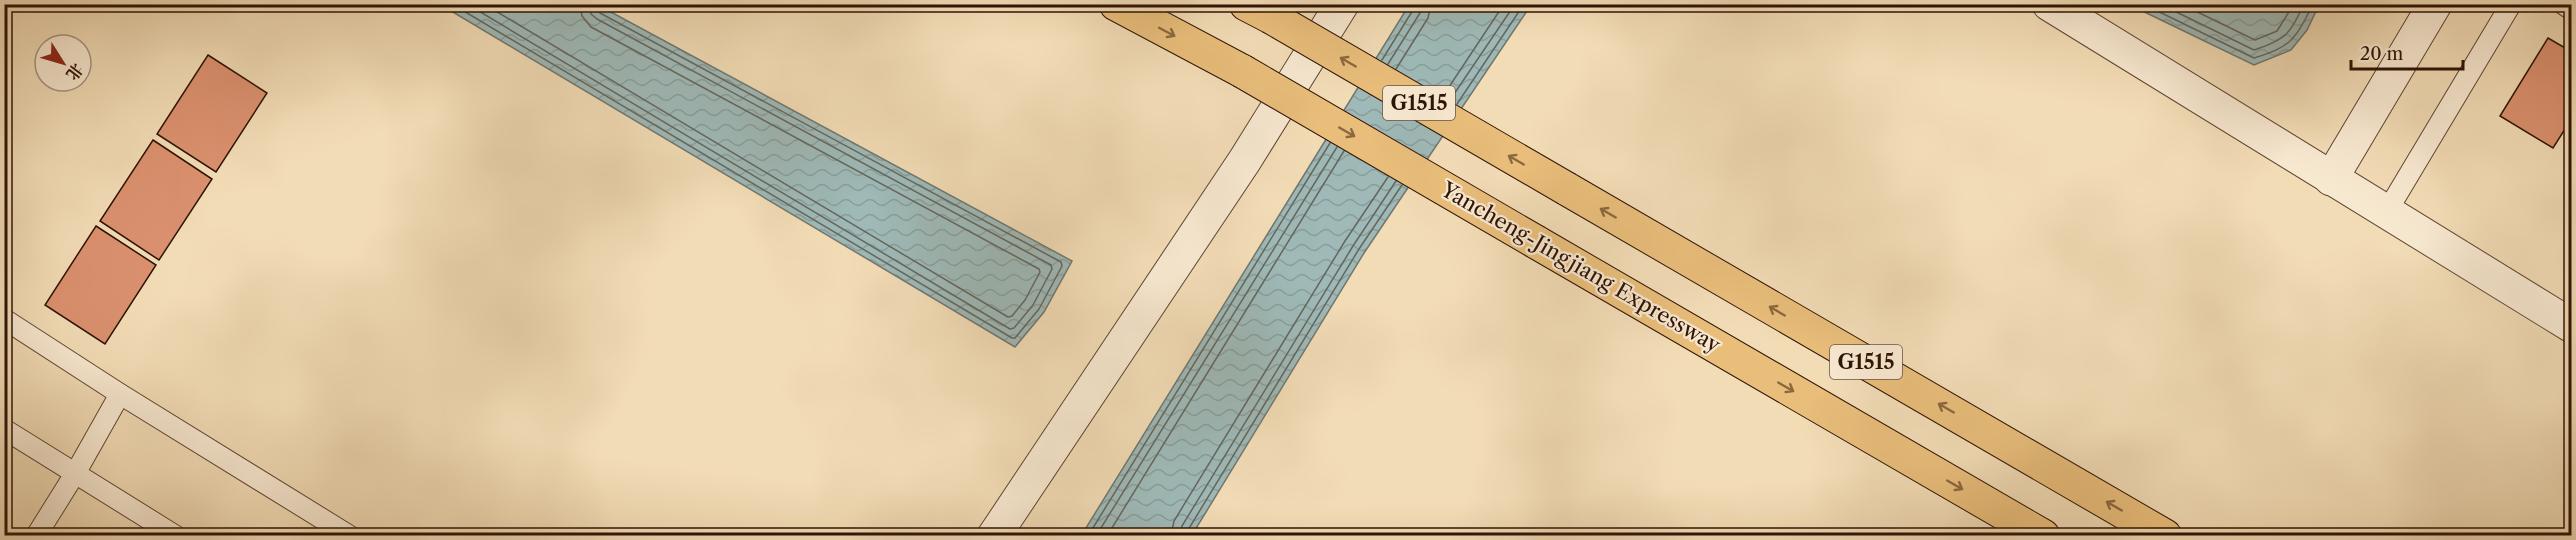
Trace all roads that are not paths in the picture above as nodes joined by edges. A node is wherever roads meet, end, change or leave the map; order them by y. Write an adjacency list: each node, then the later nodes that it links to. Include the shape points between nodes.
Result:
1 (1116, 4): 20 (highway, Yancheng-Jingjiang Expressway / G1515, one-way to 20, bridge, via 1242,71)
2 (1342, 4): 19 (street, via 1245,160)
3 (2049, 4): 9 (street)
4 (2435, 4): 9 (street)
5 (2511, 4): 10 (lane)
6 (2563, 4): 7 (lane)
7 (2571, 10)
8 (1259, 11): 21 (highway, G1515, one-way to 8, bridge)
9 (2331, 179): 10 (street)
10 (2386, 213): 12 (street)
11 (4, 319): 13 (lane)
12 (2571, 326)
13 (120, 394): 15 (lane); 18 (lane)
14 (4, 429): 15 (lane)
15 (76, 472): 16 (lane); 17 (lane)
16 (36, 536)
17 (176, 536)
18 (350, 536)
19 (994, 536)
20 (2043, 536)
21 (2165, 536)

